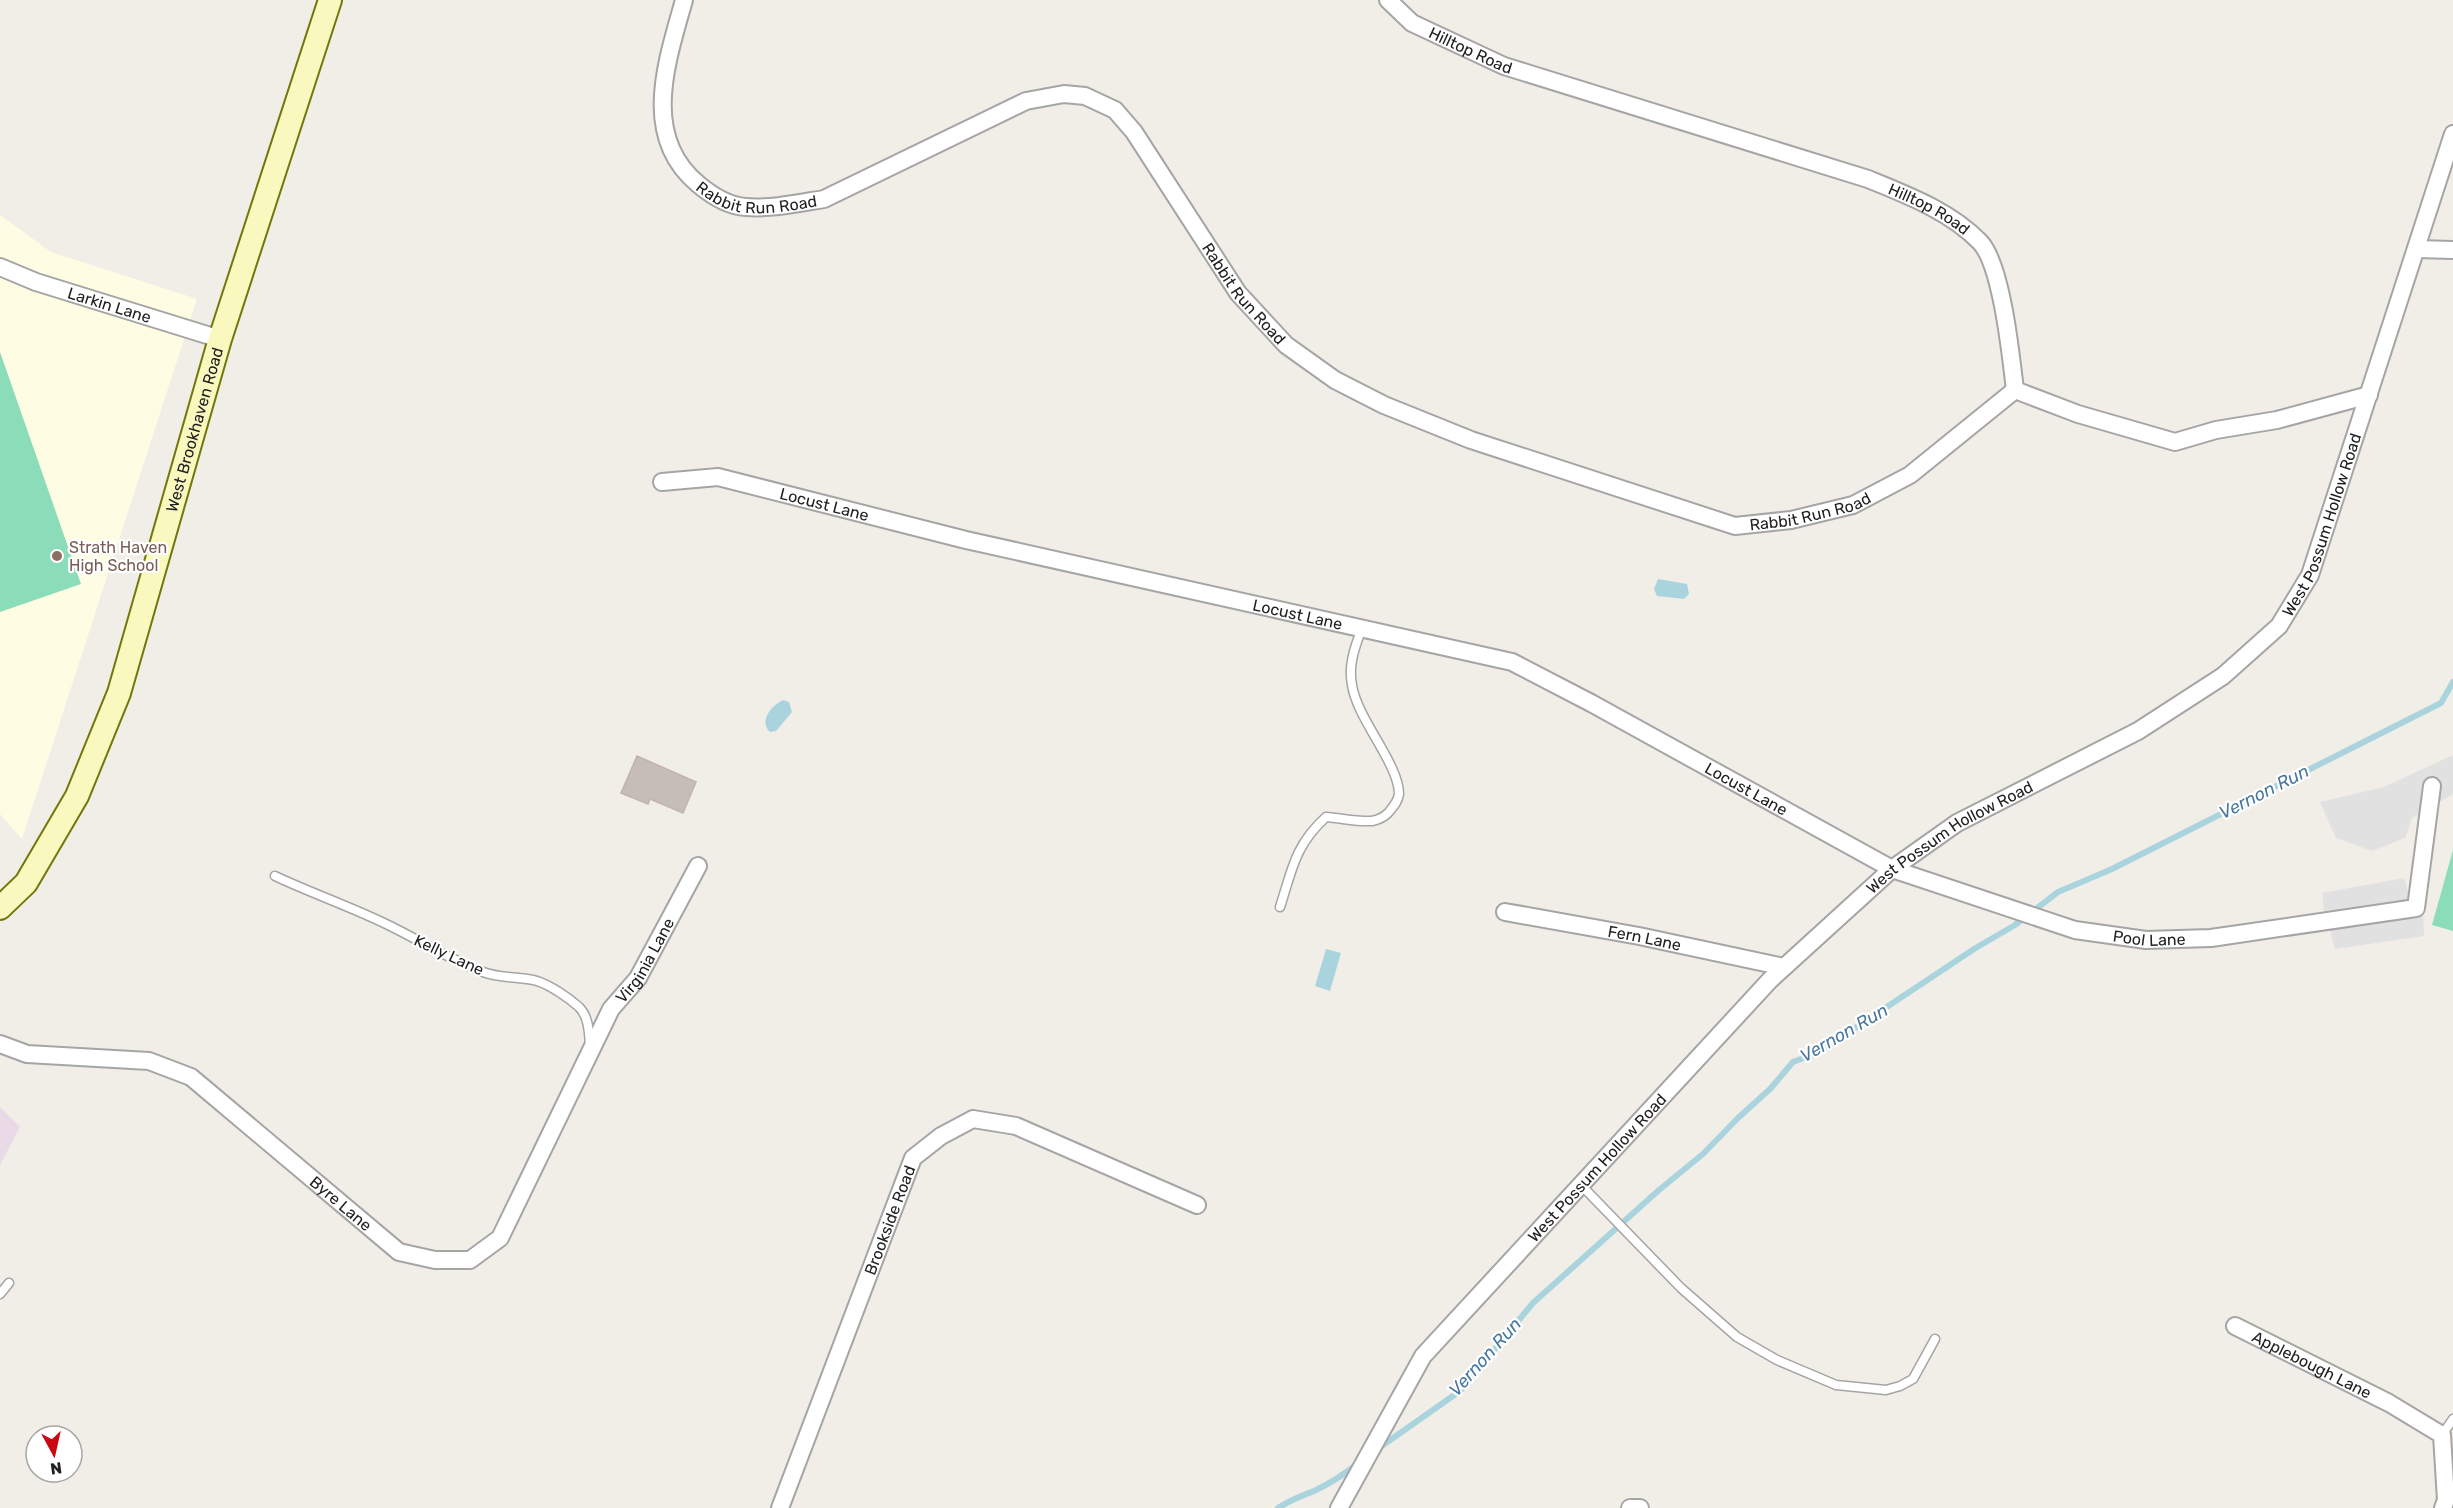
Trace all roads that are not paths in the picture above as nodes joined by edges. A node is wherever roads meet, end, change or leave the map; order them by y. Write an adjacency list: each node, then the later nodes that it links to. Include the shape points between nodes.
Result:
1 (330, 0): 8 (street, West Brookhaven Road)
2 (684, 0): 9 (street, Rabbit Run Road, via 668,57 663,122 671,155 714,198 745,207 824,199 1026,100 1064,94 1085,96 1115,110 1134,132 1238,292 1286,345 1335,380 1384,405 1471,440 1735,526 1791,520 1853,505 1910,475)
3 (1388, 0): 9 (street, Hilltop Road, via 1412,23 1504,66 1868,179 1944,214 1982,243 1994,270)
4 (2453, 134): 5 (street, West Possum Hollow Road)
5 (2417, 249): 6 (street); 10 (street, West Possum Hollow Road)
6 (2453, 250)
7 (0, 267): 8 (street, Larkin Lane, via 36,282)
8 (220, 339): 17 (street, West Brookhaven Road, via 119,693 77,796 26,882)
9 (2015, 390): 10 (street, via 2078,414 2175,442)
10 (2369, 395): 15 (street, West Possum Hollow Road, via 2310,575 2279,626 2223,675 2138,731 1957,823)
11 (662, 482): 12 (street, Locust Lane, via 718,477 966,540)
12 (1363, 627): 15 (street, Locust Lane, via 1512,662); 18 (lane, via 1350,666 1352,687 1398,783 1399,796 1384,817 1372,821 1326,817 1311,831 1299,849)
13 (2433, 786): 15 (street, Pool Lane, via 2416,908 2211,938 2145,940 2075,930)
14 (698, 866): 22 (street, Virginia Lane, via 638,978 610,1009)
15 (1892, 869): 20 (street, West Possum Hollow Road)
16 (275, 876): 22 (lane, Kelly Lane, via 384,923 485,973 537,981 582,1009)
17 (1, 903)
18 (1280, 908)
19 (1505, 912): 20 (street, Fern Lane)
20 (1784, 967): 23 (street, West Possum Hollow Road)
21 (0, 1044): 22 (street, Byre Lane, via 27,1054 149,1061 191,1077 399,1252 435,1260 470,1260 500,1238)
22 (591, 1052)
23 (1581, 1185): 28 (lane, via 1681,1288 1737,1337 1776,1360 1836,1385 1886,1390 1913,1379); 32 (street, West Possum Hollow Road, via 1424,1356)
24 (1197, 1205): 31 (street, Brookside Road, via 1016,1126 973,1119 941,1136 913,1158)
25 (9, 1283): 26 (lane)
26 (0, 1294)
27 (2235, 1326): 30 (street, Applebough Lane, via 2389,1403)
28 (1935, 1339)
29 (2453, 1419): 30 (lane)
30 (2442, 1435): 35 (street, via 2446,1500)
31 (780, 1508)
32 (1339, 1508)
33 (1630, 1508): 34 (street)
34 (1640, 1508)
35 (2443, 1508)

